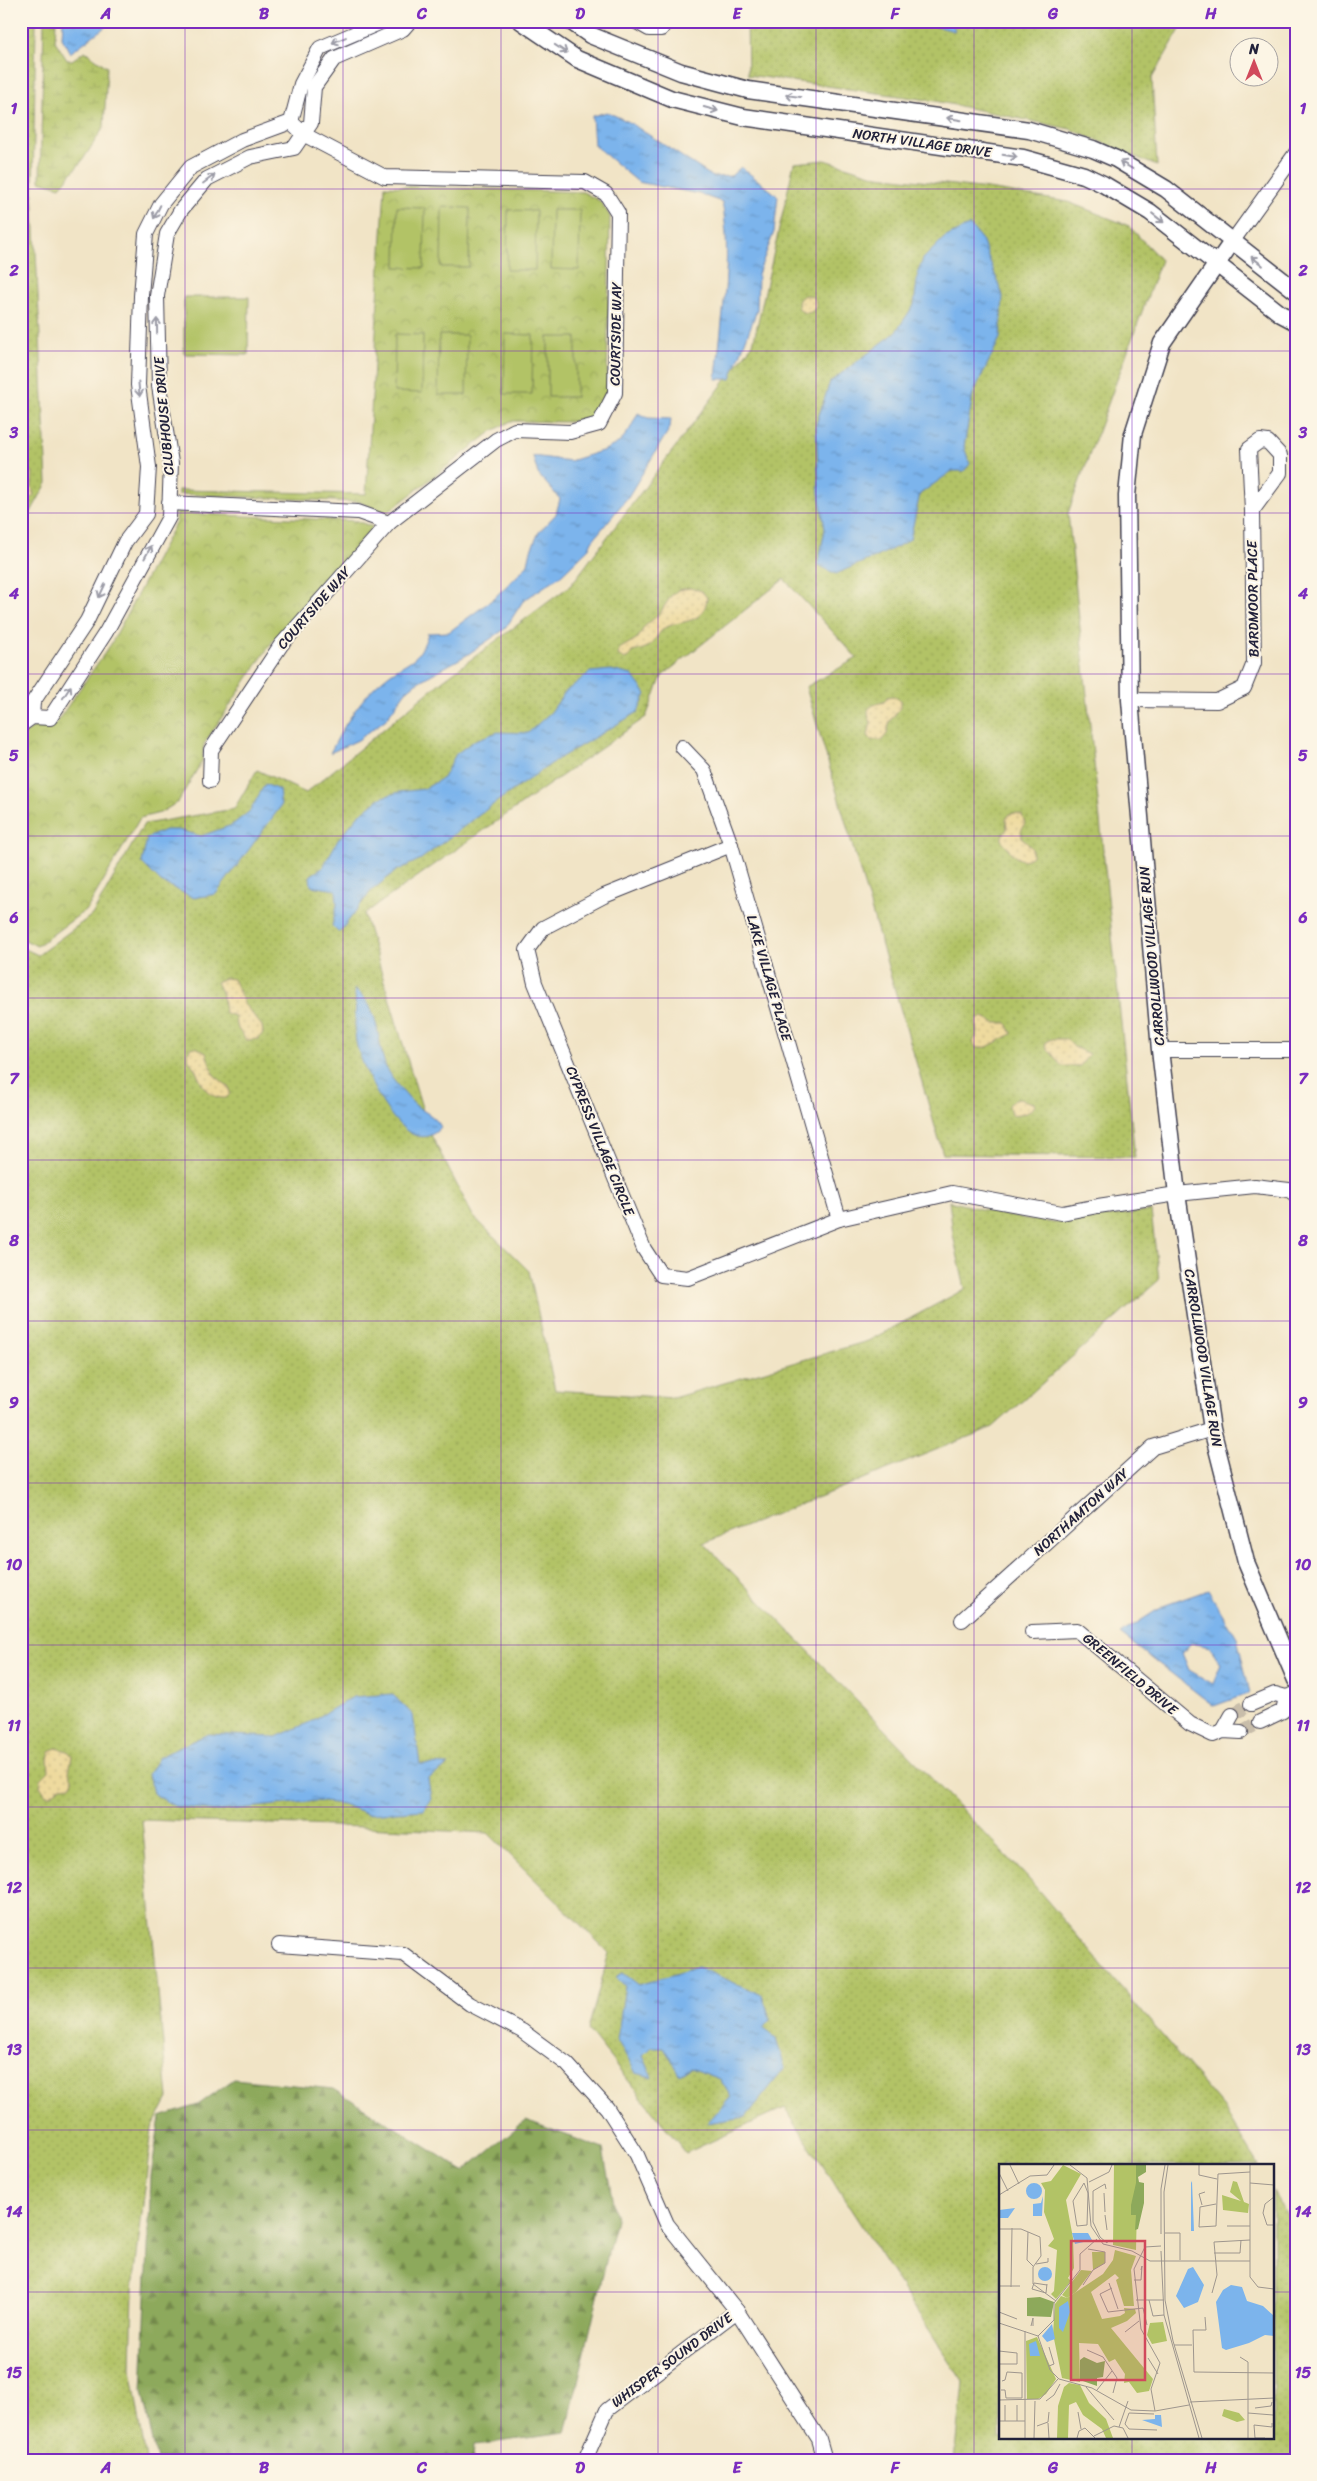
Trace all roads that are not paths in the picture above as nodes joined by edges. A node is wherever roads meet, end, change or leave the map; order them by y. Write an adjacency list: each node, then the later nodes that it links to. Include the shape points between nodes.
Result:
1 (384, 21): 7 (street, one-way to 7, via 320,48 300,84)
2 (410, 21): 8 (street, via 403,29 334,59 314,87 311,123)
3 (521, 21): 11 (street, NORTH VILLAGE DRIVE, one-way to 11, via 577,59 672,98 743,117 1023,158 1084,175 1150,212)
4 (570, 21): 10 (street, NORTH VILLAGE DRIVE, one-way to 4, via 1166,189 1093,149 1029,130 748,90 681,72 590,35)
5 (635, 21): 6 (street, via 649,29 661,28)
6 (667, 21)
7 (291, 122): 8 (street, COURTSIDE WAY); 17 (street, CLUBHOUSE DRIVE, one-way to 17, via 242,140 191,167 161,204 146,234 138,385 149,467 146,514 124,542)
8 (305, 135): 14 (street, CLUBHOUSE DRIVE, one-way to 8, via 171,463 158,386 157,296 166,234 207,178 250,157 294,148); 16 (street, COURTSIDE WAY, via 384,177 585,182 606,194 618,213 615,393 599,424 570,432 515,430 496,440)
9 (1296, 153): 10 (street)
10 (1232, 242): 11 (street, CARROLLWOOD VILLAGE RUN); 12 (street, NORTH VILLAGE DRIVE, one-way to 10)
11 (1216, 264): 13 (street, NORTH VILLAGE DRIVE); 19 (street, CARROLLWOOD VILLAGE RUN, via 1162,344 1133,434 1127,496)
12 (1296, 291)
13 (1296, 322)
14 (169, 503): 16 (street, via 358,512); 18 (street, CLUBHOUSE DRIVE, one-way to 14, via 169,517)
15 (1252, 511): 19 (street, BARDMOOR PLACE, via 1254,663 1244,688 1218,701)
16 (389, 523): 22 (street, COURTSIDE WAY, via 281,645 211,750)
17 (87, 621): 18 (street); 20 (street, CLUBHOUSE DRIVE, via 33,702)
18 (106, 632): 20 (street, CLUBHOUSE DRIVE, one-way to 18, via 50,718)
19 (1130, 700): 24 (street, CARROLLWOOD VILLAGE RUN)
20 (26, 721)
21 (682, 747): 23 (street, LAKE VILLAGE PLACE, via 704,770)
22 (210, 781)
23 (731, 845): 28 (street, LAKE VILLAGE PLACE); 28 (street, CYPRESS VILLAGE CIRCLE, via 604,896 543,928 528,950 536,983 644,1249 662,1275 688,1278)
24 (1160, 1050): 25 (street); 26 (street, CARROLLWOOD VILLAGE RUN)
25 (1296, 1050)
26 (1177, 1194): 27 (street, CYPRESS VILLAGE CIRCLE, via 1255,1186 1289,1190); 28 (street, CYPRESS VILLAGE CIRCLE, via 1062,1213 952,1193); 29 (street, CARROLLWOOD VILLAGE RUN)
27 (1296, 1195)
28 (839, 1219)
29 (1212, 1429): 30 (street, NORTHAMTON WAY, via 1153,1447); 32 (street, CARROLLWOOD VILLAGE RUN, via 1246,1562)
30 (962, 1620)
31 (1032, 1632): 37 (street, GREENFIELD DRIVE, via 1078,1630 1190,1724 1213,1735)
32 (1296, 1680)
33 (1291, 1696): 34 (street, via 1275,1694); 36 (street, via 1283,1711)
34 (1251, 1704)
35 (1232, 1714): 37 (street)
36 (1260, 1722)
37 (1223, 1731): 38 (street, GREENFIELD DRIVE)
38 (1241, 1732)
39 (278, 1945): 40 (street, WHISPER SOUND DRIVE, via 403,1954 470,2004 522,2031 567,2064 607,2108 637,2155 666,2224)
40 (737, 2311): 41 (street, WHISPER SOUND DRIVE, via 607,2410); 42 (street, via 819,2439)
41 (586, 2460)
42 (825, 2460)

